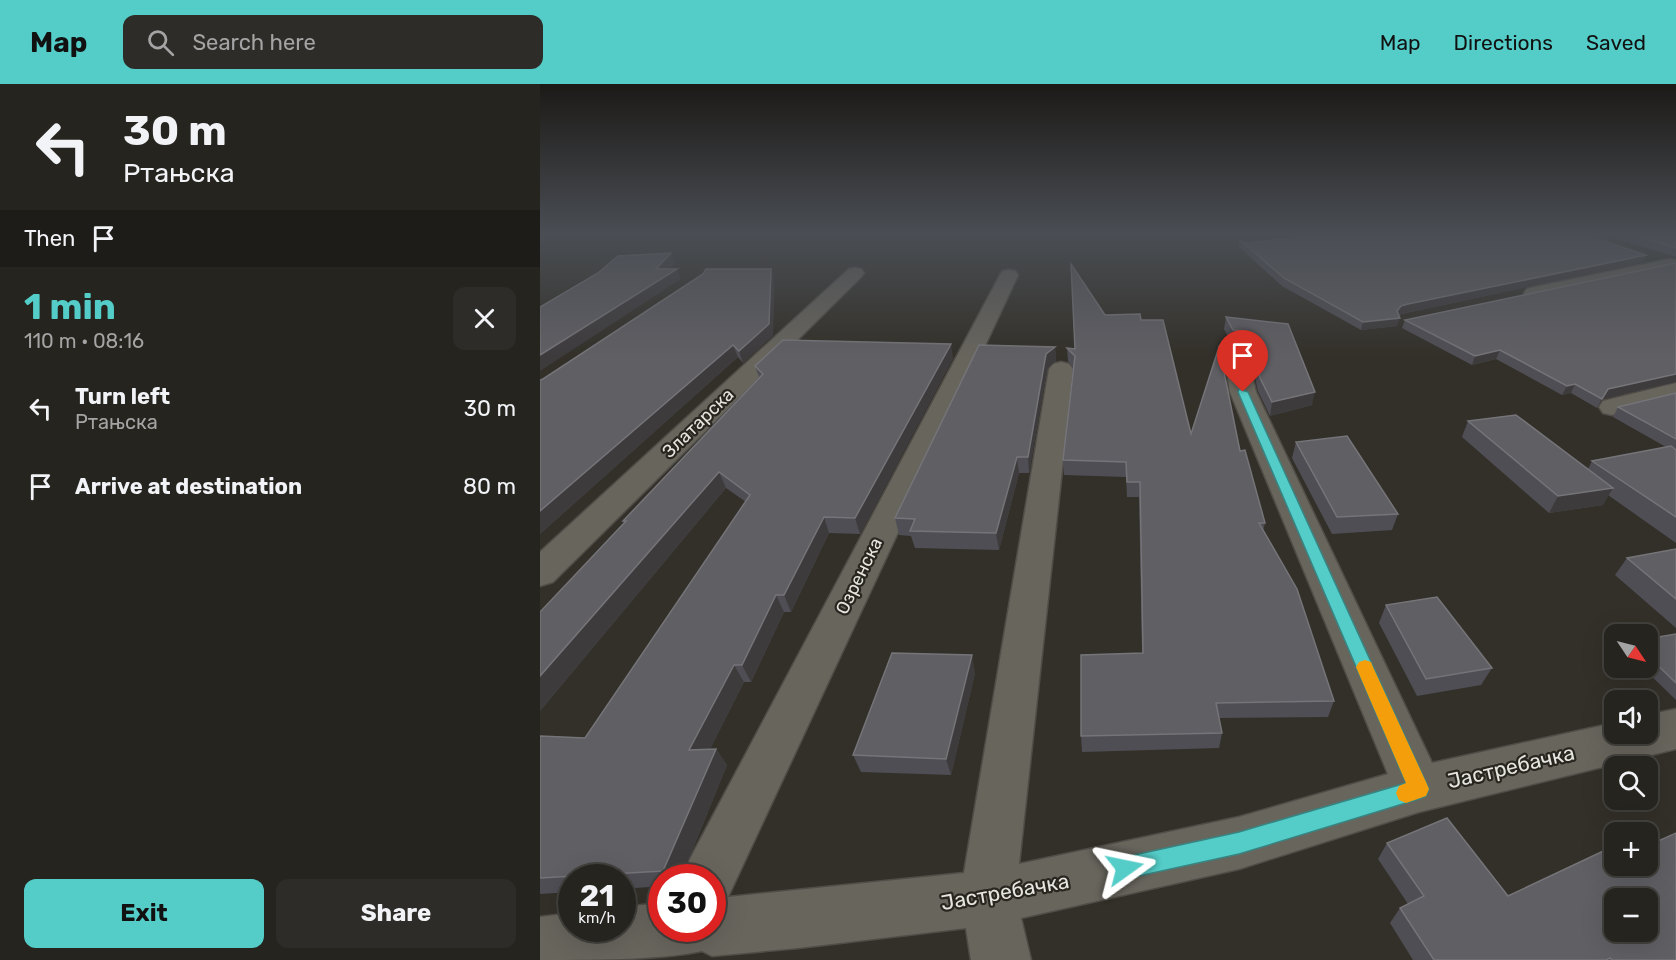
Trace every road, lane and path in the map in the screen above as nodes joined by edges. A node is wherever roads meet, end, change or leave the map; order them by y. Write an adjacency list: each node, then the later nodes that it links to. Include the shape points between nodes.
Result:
1 (1009, 275): 12 (street, Озренска)
2 (852, 276): 9 (street, Златарска)
3 (1620, 276): 4 (street)
4 (1521, 296)
5 (1235, 350): 11 (street, via 1243,392)
6 (1061, 369): 13 (street)
7 (1676, 391): 8 (street)
8 (1612, 406)
9 (540, 573)
10 (1676, 729): 11 (street, Јастребачка)
11 (1419, 789): 13 (street, Јастребачка, via 1239,843)
12 (716, 864)
13 (988, 898): 14 (street, Јастребачка); 17 (street)
14 (726, 926)
15 (648, 933): 16 (street)
16 (540, 946)
17 (1001, 960)

